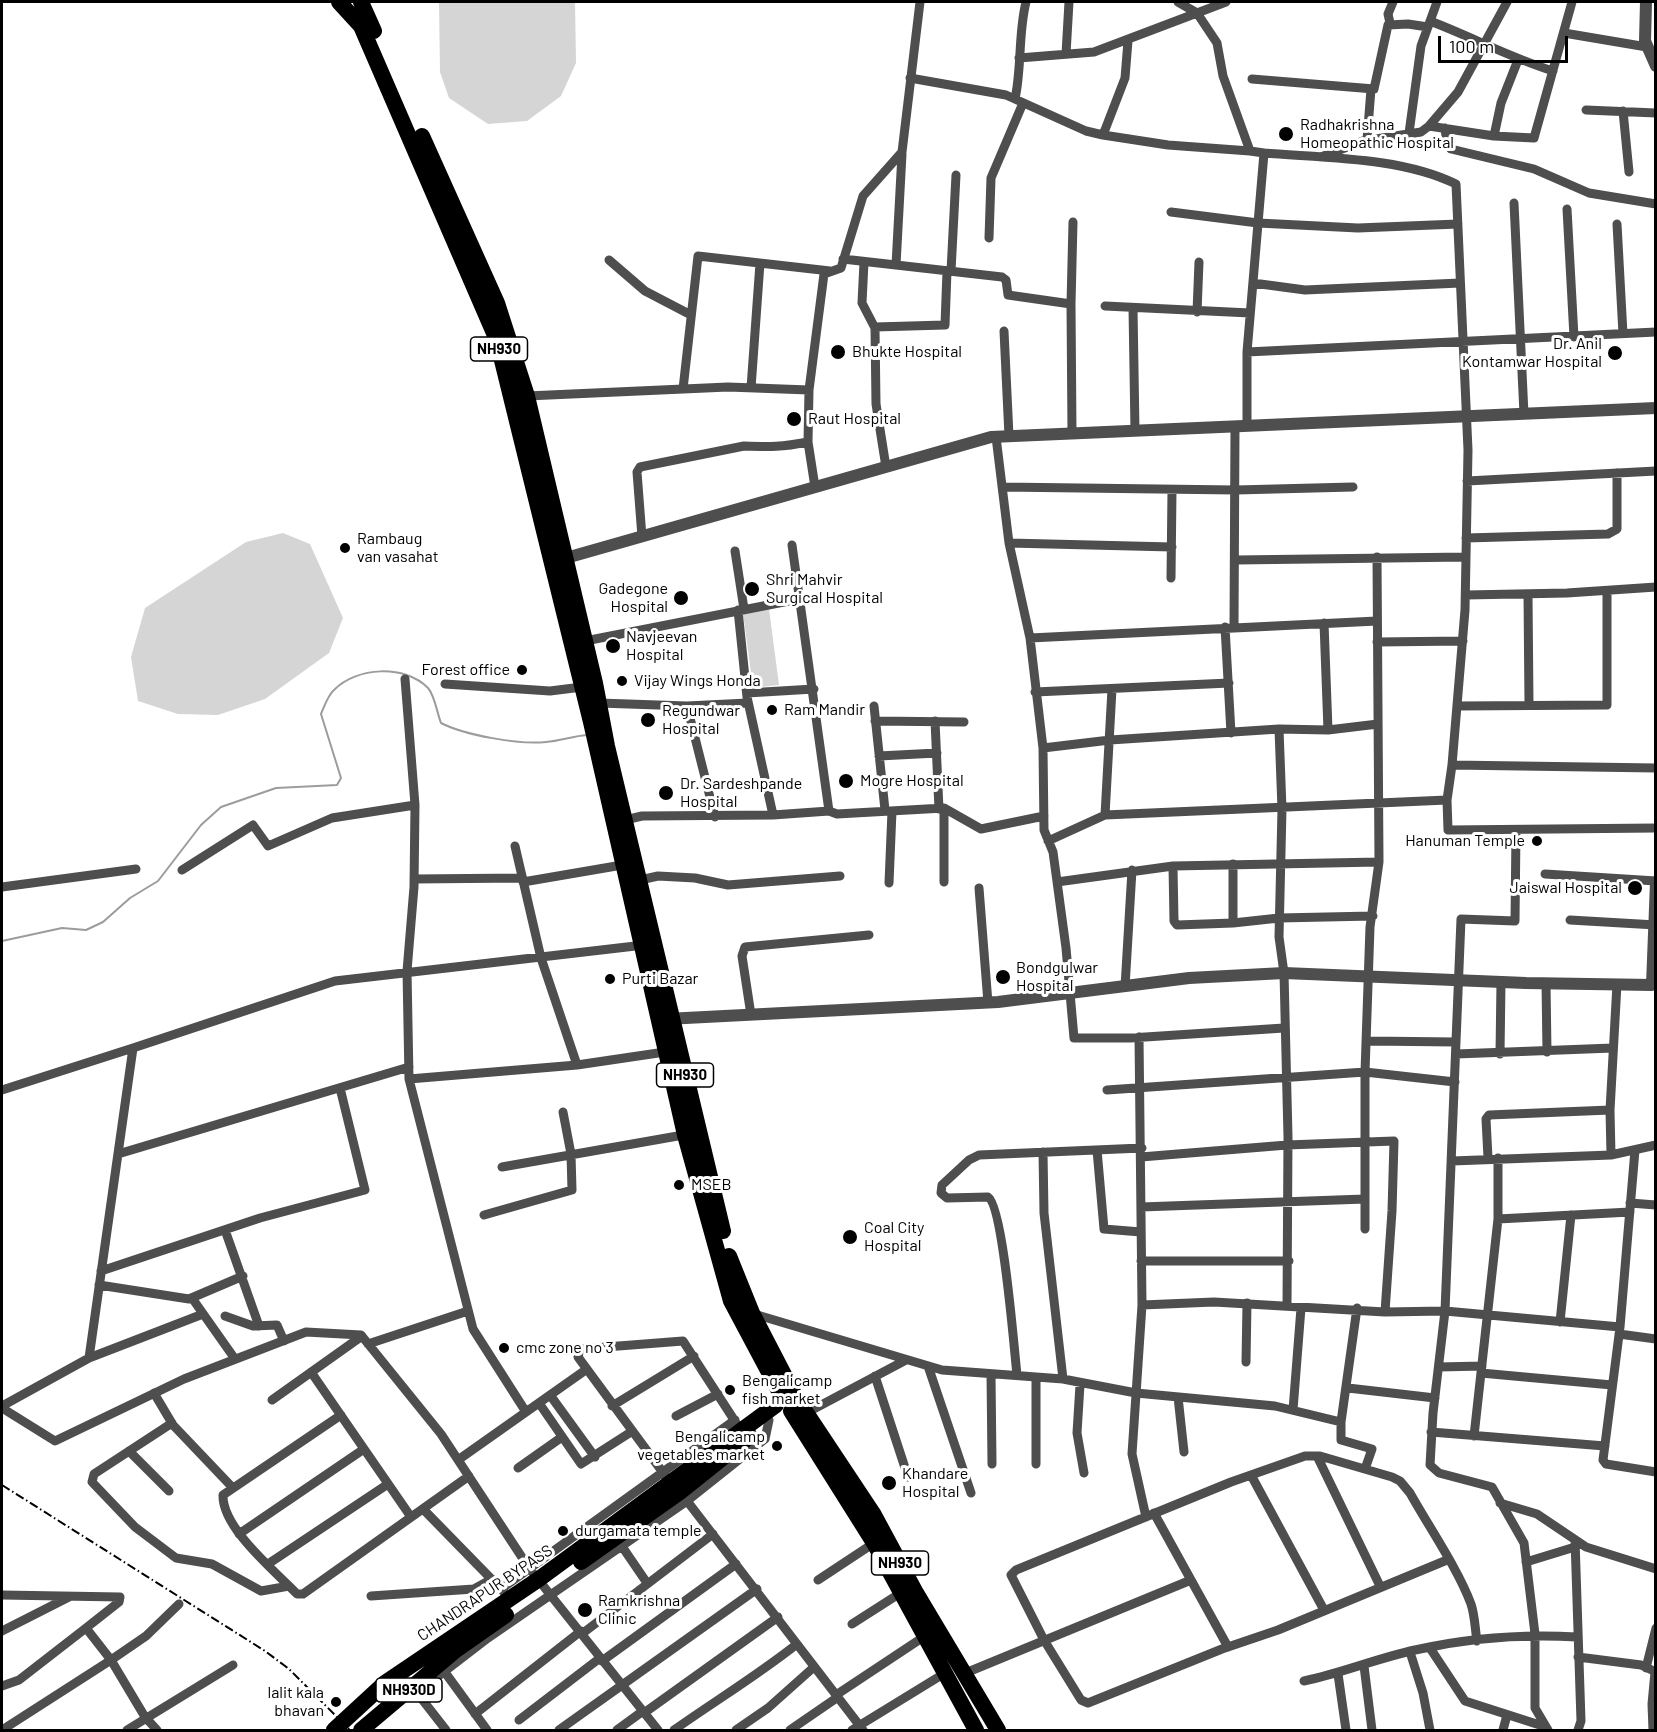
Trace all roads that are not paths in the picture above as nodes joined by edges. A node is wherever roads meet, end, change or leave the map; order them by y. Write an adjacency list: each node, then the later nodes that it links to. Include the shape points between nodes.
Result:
1 (339, 2): 109 (highway, NH930, via 361,26 492,324)
2 (361, 2): 81 (highway, NH930, via 497,303)
3 (920, 2): 26 (street)
4 (1026, 2): 22 (street, via 1020,25)
5 (1069, 2): 21 (street)
6 (1178, 2): 14 (street)
7 (1226, 2): 13 (street)
8 (1393, 2): 15 (street, via 1388,14)
9 (1437, 2): 16 (street)
10 (1507, 2): 19 (street)
11 (1572, 2): 17 (street)
12 (1646, 2): 20 (street)
13 (1212, 5): 14 (street)
14 (1197, 13): 18 (street); 39 (street, via 1217,43 1223,76)
15 (1390, 23): 16 (street); 28 (street, via 1376,86)
16 (1429, 24): 19 (street); 35 (street, via 1421,46)
17 (1564, 33): 20 (street); 25 (street)
18 (1128, 41): 21 (street, via 1094,52); 36 (street, via 1125,78)
19 (1487, 43): 23 (street); 33 (street, via 1458,92)
20 (1647, 47): 24 (street)
21 (1066, 54): 22 (street)
22 (1019, 58): 29 (street)
23 (1518, 60): 25 (street); 37 (street, via 1501,103)
24 (1656, 66)
25 (1553, 71): 37 (street, via 1534,138)
26 (910, 78): 29 (street, via 1006,95); 40 (street)
27 (1252, 79): 28 (street)
28 (1371, 89): 38 (street)
29 (1019, 101): 36 (street); 53 (street, via 991,178)
30 (1586, 110): 31 (street)
31 (1623, 111): 32 (street); 43 (street)
32 (1656, 113)
33 (1430, 126): 34 (street); 35 (street)
34 (1445, 128): 37 (street); 46 (street, via 1451,149 1534,169 1588,193)
35 (1409, 133): 38 (street)
36 (1103, 135): 39 (street)
37 (1494, 136)
38 (1367, 140): 42 (street)
39 (1250, 151): 41 (street)
40 (902, 153): 54 (street, via 863,196); 59 (street)
41 (1264, 153): 42 (street); 50 (street)
42 (1318, 158): 51 (street, via 1405,167 1442,177 1456,184)
43 (1629, 172)
44 (956, 175): 61 (street)
45 (1514, 203): 75 (street)
46 (1656, 204)
47 (1567, 209): 74 (street)
48 (1171, 212): 50 (street)
49 (1073, 222): 64 (street)
50 (1258, 223): 51 (street, via 1358,228); 62 (street)
51 (1458, 224): 63 (street)
52 (1617, 224): 73 (street)
53 (989, 238)
54 (843, 259): 56 (street); 60 (street, via 841,268)
55 (609, 260): 69 (street, via 645,291)
56 (864, 262): 59 (street); 70 (street, via 863,306)
57 (1199, 262): 67 (street)
58 (760, 263): 60 (street); 69 (street, via 698,256); 78 (street)
59 (896, 265): 61 (street)
60 (832, 271): 80 (street, via 824,274)
61 (949, 271): 64 (street, via 1004,278 1008,295); 70 (street, via 945,325)
62 (1253, 283): 63 (street, via 1305,290); 68 (street)
63 (1460, 283): 76 (street)
64 (1071, 304): 87 (street)
65 (1105, 306): 66 (street)
66 (1133, 308): 67 (street); 86 (street)
67 (1197, 312): 68 (street)
68 (1250, 313): 77 (street)
69 (691, 315): 79 (street)
70 (875, 327): 91 (street, via 876,404)
71 (1004, 331): 88 (street)
72 (1656, 332): 73 (street)
73 (1623, 334): 74 (street)
74 (1574, 337): 75 (street)
75 (1520, 339): 76 (street); 83 (street)
76 (1464, 342): 77 (street); 84 (street)
77 (1247, 352): 85 (street)
78 (751, 388): 79 (street); 80 (street)
79 (683, 389): 81 (street)
80 (809, 390): 90 (street)
81 (527, 396): 109 (highway, NH930)
82 (1656, 408): 83 (street)
83 (1524, 414): 84 (street)
84 (1467, 417): 85 (street); 94 (street)
85 (1241, 425): 86 (street); 99 (street)
86 (1135, 431): 87 (street)
87 (1072, 434): 88 (street)
88 (1010, 436): 89 (street)
89 (996, 437): 91 (street); 96 (street)
90 (808, 442): 95 (street); 100 (street, via 758,449 744,446 640,467 637,472)
91 (886, 467): 95 (street)
92 (1656, 471): 93 (street)
93 (1617, 473): 94 (street); 101 (street, via 1617,530 1608,534)
94 (1467, 481): 101 (street)
95 (814, 487): 100 (street)
96 (1002, 487): 98 (street); 102 (street)
97 (1353, 487): 99 (street)
98 (1173, 490): 99 (street); 104 (street)
99 (1236, 490): 108 (street)
100 (642, 537): 109 (street)
101 (1466, 538): 107 (street)
102 (1010, 543): 104 (street); 120 (street)
103 (792, 545): 115 (street)
104 (1172, 547): 110 (street)
105 (735, 551): 116 (street)
106 (1377, 557): 107 (street); 108 (street); 117 (street)
107 (1466, 557): 114 (street)
108 (1236, 560): 119 (street)
109 (560, 561): 121 (highway, NH930); 127 (highway, NH930)
110 (1171, 578)
111 (1656, 587): 112 (street)
112 (1607, 591): 113 (street); 132 (street, via 1607,705)
113 (1528, 594): 114 (street); 132 (street)
114 (1466, 595): 122 (street)
115 (799, 599): 116 (street); 129 (street)
116 (741, 609): 121 (street); 131 (street)
117 (1377, 621): 118 (street); 123 (street)
118 (1324, 623): 119 (street); 142 (street)
119 (1229, 627): 120 (street); 125 (street)
120 (1030, 638): 130 (street)
121 (585, 641): 136 (highway, NH930)
122 (1463, 641): 123 (street); 135 (street)
123 (1377, 642): 140 (street)
124 (405, 679): 153 (street)
125 (1229, 682): 128 (street); 143 (street)
126 (445, 684): 127 (street, via 550,691)
127 (582, 687): 136 (highway, NH930)
128 (1112, 688): 130 (street); 144 (street)
129 (814, 689): 131 (street); 156 (street)
130 (1035, 692): 145 (street)
131 (748, 698): 133 (street); 158 (street)
132 (1529, 705): 135 (street)
133 (687, 706): 136 (street); 161 (street)
134 (874, 706): 137 (street)
135 (1458, 706): 149 (street)
136 (597, 715): 147 (highway, NH930)
137 (875, 721): 138 (street); 148 (street)
138 (935, 721): 139 (street); 146 (street)
139 (964, 723)
140 (1377, 724): 142 (street); 152 (street)
141 (1280, 729): 142 (street); 143 (street); 155 (street)
142 (1328, 730)
143 (1231, 733): 144 (street)
144 (1110, 740): 145 (street); 159 (street)
145 (1043, 748): 160 (street)
146 (937, 753): 148 (street); 154 (street)
147 (603, 755): 162 (highway, NH930); 169 (highway, NH930)
148 (879, 756): 157 (street)
149 (1452, 765): 150 (street); 151 (street)
150 (1656, 768)
151 (1448, 801): 152 (street); 164 (street, via 1448,830)
152 (1380, 802): 155 (street); 167 (street)
153 (415, 805): 173 (street, via 332,818 268,846 253,825); 177 (street)
154 (941, 809): 157 (street); 160 (street, via 981,829); 180 (street)
155 (1282, 809): 159 (street); 168 (street)
156 (829, 811): 157 (street); 158 (street)
157 (888, 811): 183 (street)
158 (773, 815): 161 (street)
159 (1105, 815): 165 (street)
160 (1044, 816): 165 (street)
161 (715, 817): 162 (street, via 642,816)
162 (627, 820): 169 (highway, NH930)
163 (1656, 828): 164 (street)
164 (1516, 830): 198 (street, via 1515,921 1461,919)
165 (1048, 841): 181 (street)
166 (515, 846): 179 (street)
167 (1379, 862): 168 (street); 186 (street)
168 (1280, 863): 170 (street); 187 (street)
169 (628, 864): 178 (highway, NH930); 179 (street); 192 (highway, NH930)
170 (1233, 864): 171 (street); 189 (street)
171 (1173, 866): 174 (street); 189 (street, via 1177,925)
172 (136, 869): 184 (street)
173 (182, 870)
174 (1132, 870): 181 (street); 202 (street)
175 (1545, 874): 182 (street)
176 (840, 876): 178 (street, via 728,885 696,878)
177 (414, 879): 179 (street); 194 (street)
178 (644, 879): 192 (highway, NH930)
179 (523, 880): 193 (street)
180 (944, 882)
181 (1057, 882): 203 (street)
182 (1656, 882): 190 (street)
183 (890, 883)
184 (2, 887)
185 (979, 888): 204 (street)
186 (1373, 916): 187 (street); 196 (street)
187 (1279, 918): 189 (street); 195 (street)
188 (1570, 920): 190 (street)
189 (1233, 923)
190 (1655, 925): 197 (street)
191 (869, 934): 205 (street, via 746,947 742,956)
192 (648, 944): 193 (street); 206 (highway, NH930)
193 (541, 957): 194 (street); 217 (street)
194 (407, 971): 211 (street, via 335,981); 218 (street)
195 (1284, 973): 196 (street); 202 (street, via 1189,978); 207 (street)
196 (1368, 976): 198 (street); 209 (street)
197 (1654, 980): 201 (street, via 1652,985)
198 (1459, 981): 199 (street); 210 (street)
199 (1501, 982): 200 (street); 216 (street)
200 (1546, 983): 201 (street); 214 (street)
201 (1617, 984): 212 (street)
202 (1125, 987): 203 (street)
203 (1069, 994): 204 (street); 208 (street, via 1074,1038)
204 (988, 1003): 205 (street)
205 (751, 1015): 206 (street)
206 (666, 1019): 213 (highway, NH930); 227 (highway, NH930)
207 (1284, 1028): 208 (street); 220 (street)
208 (1139, 1037): 224 (street)
209 (1368, 1041): 210 (street); 219 (street)
210 (1456, 1042): 215 (street)
211 (133, 1048): 225 (street); 238 (street)
212 (1613, 1048): 214 (street); 228 (street)
213 (665, 1052): 217 (street); 227 (highway, NH930)
214 (1547, 1052): 216 (street)
215 (1456, 1054): 216 (street); 222 (street)
216 (1500, 1054)
217 (577, 1065): 221 (street)
218 (409, 1067): 221 (street); 223 (street)
219 (1365, 1072): 220 (street); 222 (street); 231 (street)
220 (1284, 1078): 224 (street); 232 (street)
221 (409, 1079): 267 (street)
222 (1455, 1082): 243 (street)
223 (340, 1088): 238 (street); 254 (street, via 365,1190)
224 (1140, 1089): 226 (street); 237 (street)
225 (2, 1090)
226 (1107, 1090)
227 (682, 1093): 230 (highway, NH930)
228 (1610, 1110): 240 (street); 241 (street, via 1489,1115)
229 (563, 1112): 239 (street)
230 (691, 1133): 239 (street); 270 (highway, NH930, via 732,1265); 306 (highway, NH930, via 731,1300)
231 (1364, 1142): 232 (street); 245 (street); 269 (street, via 1394,1141)
232 (1287, 1145): 237 (street); 246 (street)
233 (1656, 1145): 235 (street)
234 (1098, 1150): 236 (street); 237 (street); 255 (street, via 1104,1229)
235 (1635, 1150): 240 (street); 249 (street)
236 (1043, 1152): 291 (street, via 974,1157 941,1189 947,1198 988,1197 993,1201 1002,1237); 294 (street, via 1045,1223)
237 (1141, 1153): 248 (street)
238 (118, 1154): 258 (street)
239 (571, 1155): 244 (street); 250 (street, via 574,1184 570,1192)
240 (1611, 1155): 242 (street)
241 (1488, 1158): 242 (street); 243 (street)
242 (1498, 1158): 252 (street)
243 (1452, 1161): 268 (street)
244 (502, 1167)
245 (1365, 1199): 246 (street); 253 (street)
246 (1288, 1202): 248 (street); 256 (street)
247 (1656, 1205): 249 (street)
248 (1141, 1207): 255 (street)
249 (1630, 1208): 251 (street); 276 (street)
250 (484, 1215)
251 (1571, 1215): 252 (street); 274 (street)
252 (1498, 1219): 272 (street)
253 (1365, 1229)
254 (225, 1230): 258 (street); 259 (street)
255 (1141, 1232): 257 (street)
256 (1289, 1260): 257 (street); 264 (street)
257 (1141, 1262): 263 (street)
258 (101, 1271): 260 (street)
259 (243, 1276): 261 (street); 275 (street)
260 (99, 1286): 261 (street); 281 (street)
261 (192, 1298): 271 (street)
262 (1247, 1303): 263 (street); 264 (street); 284 (street)
263 (1142, 1305): 299 (street)
264 (1287, 1306): 265 (street)
265 (1301, 1308): 266 (street); 309 (street)
266 (1357, 1308): 269 (street); 297 (street)
267 (468, 1311): 278 (street); 310 (street, via 473,1329)
268 (1445, 1311): 269 (street); 272 (street); 286 (street)
269 (1384, 1312)
270 (752, 1313): 283 (street); 306 (highway, NH930)
271 (203, 1314): 281 (street); 282 (street)
272 (1488, 1315): 274 (street); 288 (street)
273 (225, 1316): 275 (street)
274 (1560, 1322): 276 (street)
275 (259, 1326): 279 (street, via 277,1325)
276 (1619, 1330): 277 (street); 296 (street)
277 (1656, 1339)
278 (365, 1340): 279 (street, via 306,1332); 289 (street); 326 (street)
279 (284, 1341): 282 (street)
280 (694, 1356): 287 (street, via 686,1342 679,1340 580,1349 579,1357); 300 (street); 307 (street)
281 (89, 1358): 308 (street)
282 (235, 1359): 298 (street)
283 (906, 1360): 285 (street); 292 (street)
284 (1246, 1362)
285 (928, 1366): 290 (street); 340 (street)
286 (1438, 1367): 288 (street); 303 (street)
287 (587, 1369): 301 (street); 307 (street)
288 (1481, 1370): 296 (street); 318 (street)
289 (311, 1372): 304 (street); 311 (street)
290 (991, 1374): 291 (street); 328 (street)
291 (1017, 1375): 293 (street)
292 (875, 1376): 306 (street); 335 (street)
293 (1036, 1378): 294 (street); 329 (street)
294 (1064, 1379): 295 (street)
295 (1080, 1384): 299 (street); 332 (street, via 1077,1433)
296 (1612, 1385): 320 (street)
297 (1348, 1388): 303 (street); 313 (street)
298 (154, 1393): 308 (street, via 56,1441); 314 (street)
299 (1136, 1393): 302 (street); 343 (street, via 1132,1454)
300 (718, 1394): 312 (street); 315 (street)
301 (550, 1395): 305 (street); 325 (street)
302 (1178, 1397): 309 (street); 323 (street)
303 (1435, 1398): 317 (street)
304 (272, 1400)
305 (539, 1403): 310 (street); 319 (street)
306 (787, 1405): 315 (highway, CHANDRAPUR BYPASS / NH930D); 338 (highway, CHANDRAPUR BYPASS / NH930D); 348 (highway, NH930); 395 (highway, NH930, via 874,1515)
307 (612, 1406): 316 (street)
308 (2, 1407)
309 (1293, 1410): 313 (street)
310 (526, 1412): 326 (street)
311 (341, 1415): 321 (street); 337 (street)
312 (676, 1416)
313 (1341, 1422): 327 (street, via 1341,1440 1372,1449)
314 (172, 1423): 322 (street); 337 (street)
315 (737, 1425): 338 (highway, CHANDRAPUR BYPASS / NH930D)
316 (631, 1432): 325 (street); 338 (street)
317 (1431, 1432): 318 (street); 341 (street, via 1431,1465 1436,1471 1489,1486)
318 (1474, 1436): 320 (street)
319 (562, 1437): 325 (street, via 581,1464); 330 (street)
320 (1605, 1446): 331 (street, via 1606,1464)
321 (364, 1449): 336 (street); 345 (street)
322 (129, 1451): 339 (street); 360 (street, via 92,1477 92,1482 135,1527 176,1558 212,1564 255,1589)
323 (1184, 1452)
324 (1317, 1456): 327 (street); 333 (street, via 1297,1458); 361 (street)
325 (595, 1457)
326 (458, 1460): 334 (street)
327 (1368, 1463): 350 (street, via 1406,1486)
328 (992, 1464)
329 (1035, 1464)
330 (518, 1468)
331 (1656, 1472)
332 (1084, 1473)
333 (1251, 1475): 343 (street); 369 (street)
334 (469, 1476): 342 (street); 358 (street)
335 (908, 1477)
336 (388, 1484): 344 (street); 352 (street)
337 (232, 1487): 345 (street, via 222,1498)
338 (675, 1487): 346 (street); 347 (highway, CHANDRAPUR BYPASS / NH930D); 358 (highway, CHANDRAPUR BYPASS / NH930D)
339 (169, 1491)
340 (971, 1493)
341 (1497, 1497): 349 (street, via 1537,1514); 351 (street, via 1523,1540)
342 (423, 1509): 344 (street); 355 (street)
343 (1150, 1515): 357 (street); 379 (street, via 1013,1572 1012,1580)
344 (411, 1517): 360 (street, via 303,1594 297,1594)
345 (239, 1534): 352 (street)
346 (713, 1534): 353 (street); 359 (street)
347 (619, 1541): 358 (highway, CHANDRAPUR BYPASS / NH930D); 359 (street)
348 (874, 1543): 356 (street); 363 (highway, NH930)
349 (1575, 1544): 351 (street); 354 (street); 378 (street)
350 (1447, 1560): 361 (street); 380 (street, via 1470,1604)
351 (1526, 1562): 376 (street)
352 (268, 1564): 360 (street)
353 (736, 1564): 362 (street); 386 (street)
354 (1656, 1569)
355 (492, 1579): 364 (street); 367 (street, via 474,1589)
356 (818, 1580)
357 (1191, 1580): 379 (street); 382 (street)
358 (542, 1582): 364 (highway, CHANDRAPUR BYPASS / NH930D); 375 (street); 392 (street, via 488,1638); 412 (highway, CHANDRAPUR BYPASS / NH930D)
359 (647, 1583): 375 (street)
360 (290, 1586)
361 (1380, 1586): 369 (street)
362 (758, 1589): 370 (street); 398 (street)
363 (902, 1592): 371 (street); 377 (highway, NH930)
364 (506, 1594): 411 (highway, CHANDRAPUR BYPASS / NH930D, via 386,1683)
365 (2, 1595): 366 (street)
366 (72, 1596): 372 (street, via 120,1597 119,1602); 374 (street)
367 (371, 1596)
368 (179, 1604): 387 (street, via 146,1636)
369 (1324, 1610): 382 (street)
370 (778, 1617): 381 (street); 400 (street)
371 (852, 1624)
372 (86, 1628): 387 (street); 397 (street, via 19,1680)
373 (1656, 1628): 391 (street)
374 (2, 1632)
375 (582, 1632): 386 (street); 401 (street)
376 (1535, 1634): 378 (street); 380 (street); 406 (street, via 1535,1708)
377 (925, 1636): 395 (highway, NH930); 399 (street)
378 (1577, 1637): 385 (street)
379 (1044, 1640): 382 (street, via 1081,1700 1088,1703); 395 (street)
380 (1477, 1641): 383 (street)
381 (797, 1644): 389 (street); 418 (street)
382 (1228, 1647)
383 (1430, 1648): 384 (street); 402 (street, via 1465,1701)
384 (1410, 1652): 390 (street); 424 (street)
385 (1578, 1656): 391 (street); 426 (street)
386 (601, 1659): 398 (street); 404 (street)
387 (111, 1660): 403 (street); 407 (street)
388 (233, 1665): 403 (street)
389 (814, 1666): 399 (street); 419 (street)
390 (1364, 1666): 394 (street); 423 (street)
391 (1646, 1668): 393 (street)
392 (444, 1671): 401 (street); 413 (street, via 420,1694)
393 (1655, 1672): 427 (street)
394 (1338, 1674): 396 (street); 422 (street)
395 (952, 1675): 405 (street); 408 (highway, NH930); 421 (highway, NH930)
396 (1304, 1681)
397 (2, 1686)
398 (623, 1686): 400 (street); 415 (street)
399 (837, 1696): 405 (street); 420 (street)
400 (643, 1712): 416 (street); 417 (street)
401 (475, 1714): 414 (street)
402 (1507, 1715): 406 (street); 425 (street)
403 (145, 1717): 409 (street); 410 (street)
404 (519, 1720)
405 (858, 1729)
406 (1547, 1729)
407 (2, 1730)
408 (974, 1730)
409 (127, 1731)
410 (157, 1731)
411 (334, 1731)
412 (361, 1731)
413 (446, 1731)
414 (487, 1731)
415 (559, 1731)
416 (617, 1731)
417 (658, 1731)
418 (674, 1731)
419 (736, 1731)
420 (790, 1731)
421 (998, 1731)
422 (1346, 1731)
423 (1372, 1731)
424 (1430, 1731)
425 (1503, 1731)
426 (1578, 1731)
427 (1653, 1731)

